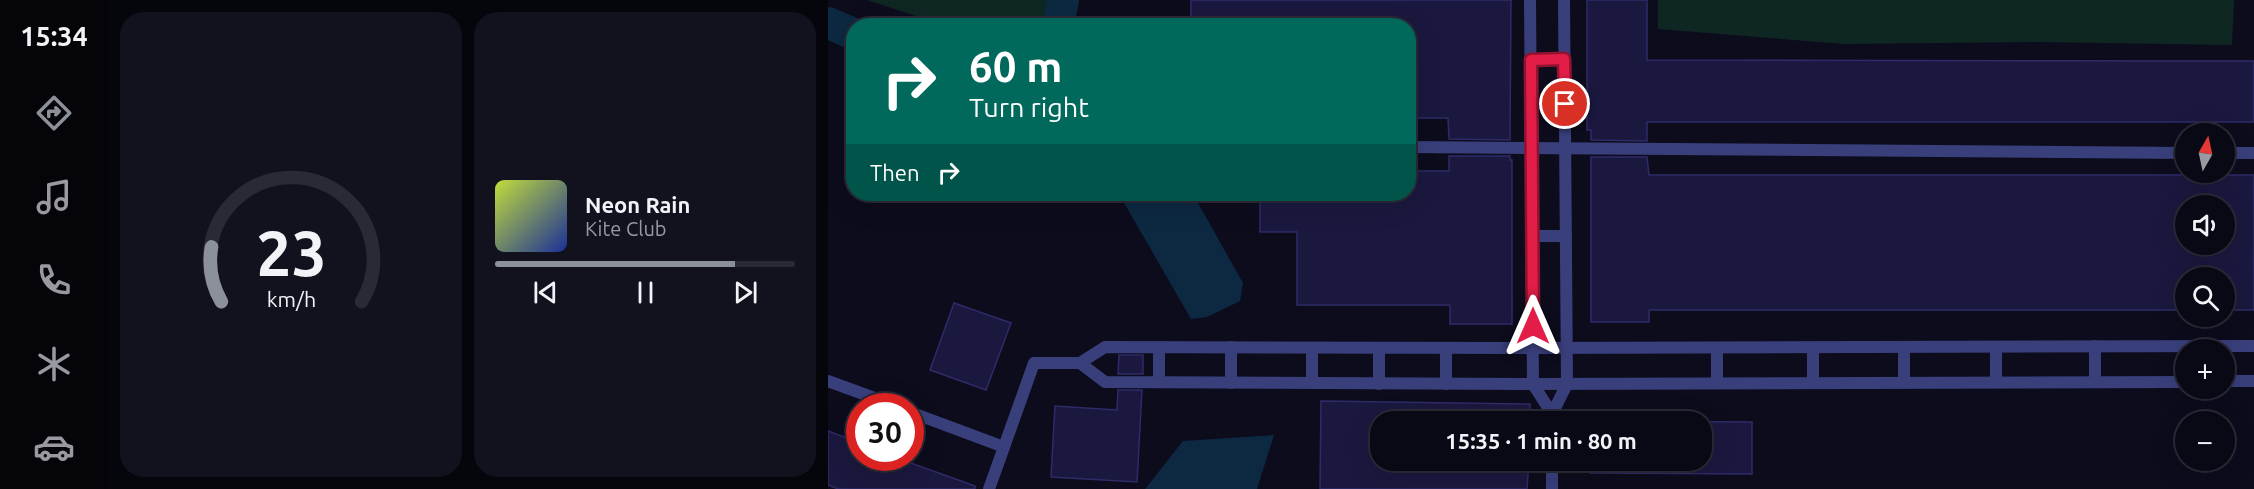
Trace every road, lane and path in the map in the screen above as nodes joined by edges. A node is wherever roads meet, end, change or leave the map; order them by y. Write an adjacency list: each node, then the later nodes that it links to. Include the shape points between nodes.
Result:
1 (1530, 0): 4 (street)
2 (1564, 0): 3 (street)
3 (1564, 59): 4 (street); 7 (street)
4 (1531, 60): 6 (street)
5 (1416, 147): 6 (street)
6 (1532, 148): 7 (street); 11 (street)
7 (1565, 148): 8 (street); 12 (street)
8 (2175, 153)
9 (2235, 153): 10 (street)
10 (2254, 153)
11 (1532, 236): 12 (street); 23 (street)
12 (1566, 236): 24 (street)
13 (2095, 346): 18 (street); 27 (street); 35 (street)
14 (2254, 346): 19 (street)
15 (1159, 347): 16 (street); 28 (street, via 1105,347); 32 (street)
16 (1231, 347): 20 (street); 37 (street)
17 (1904, 347): 18 (street); 26 (street); 33 (street)
18 (1996, 347): 34 (street)
19 (2235, 347)
20 (1312, 348): 21 (street); 38 (street)
21 (1379, 348): 22 (street); 41 (street)
22 (1446, 348): 23 (street); 42 (street)
23 (1533, 348): 24 (street); 43 (street)
24 (1566, 348): 25 (street); 44 (street)
25 (1717, 348): 26 (street); 39 (street)
26 (1813, 348): 40 (street)
27 (2175, 348)
28 (1080, 363): 32 (street, via 1105,382); 49 (street, via 1034,363)
29 (828, 381): 45 (street)
30 (2235, 381): 31 (street)
31 (2254, 381)
32 (1159, 382): 37 (street)
33 (1904, 382): 34 (street); 40 (street)
34 (1996, 382): 35 (street)
35 (2095, 382): 36 (street)
36 (2175, 382)
37 (1231, 383): 38 (street)
38 (1312, 383): 41 (street)
39 (1717, 383): 40 (street); 44 (street)
40 (1813, 383)
41 (1379, 384): 42 (street)
42 (1446, 384): 43 (street)
43 (1533, 384): 44 (street); 46 (street)
44 (1567, 384): 47 (street)
45 (861, 393)
46 (1548, 411)
47 (1555, 411)
48 (924, 417): 49 (street)
49 (1004, 447): 51 (street)
50 (1552, 471): 52 (street)
51 (989, 489)
52 (1552, 489)

